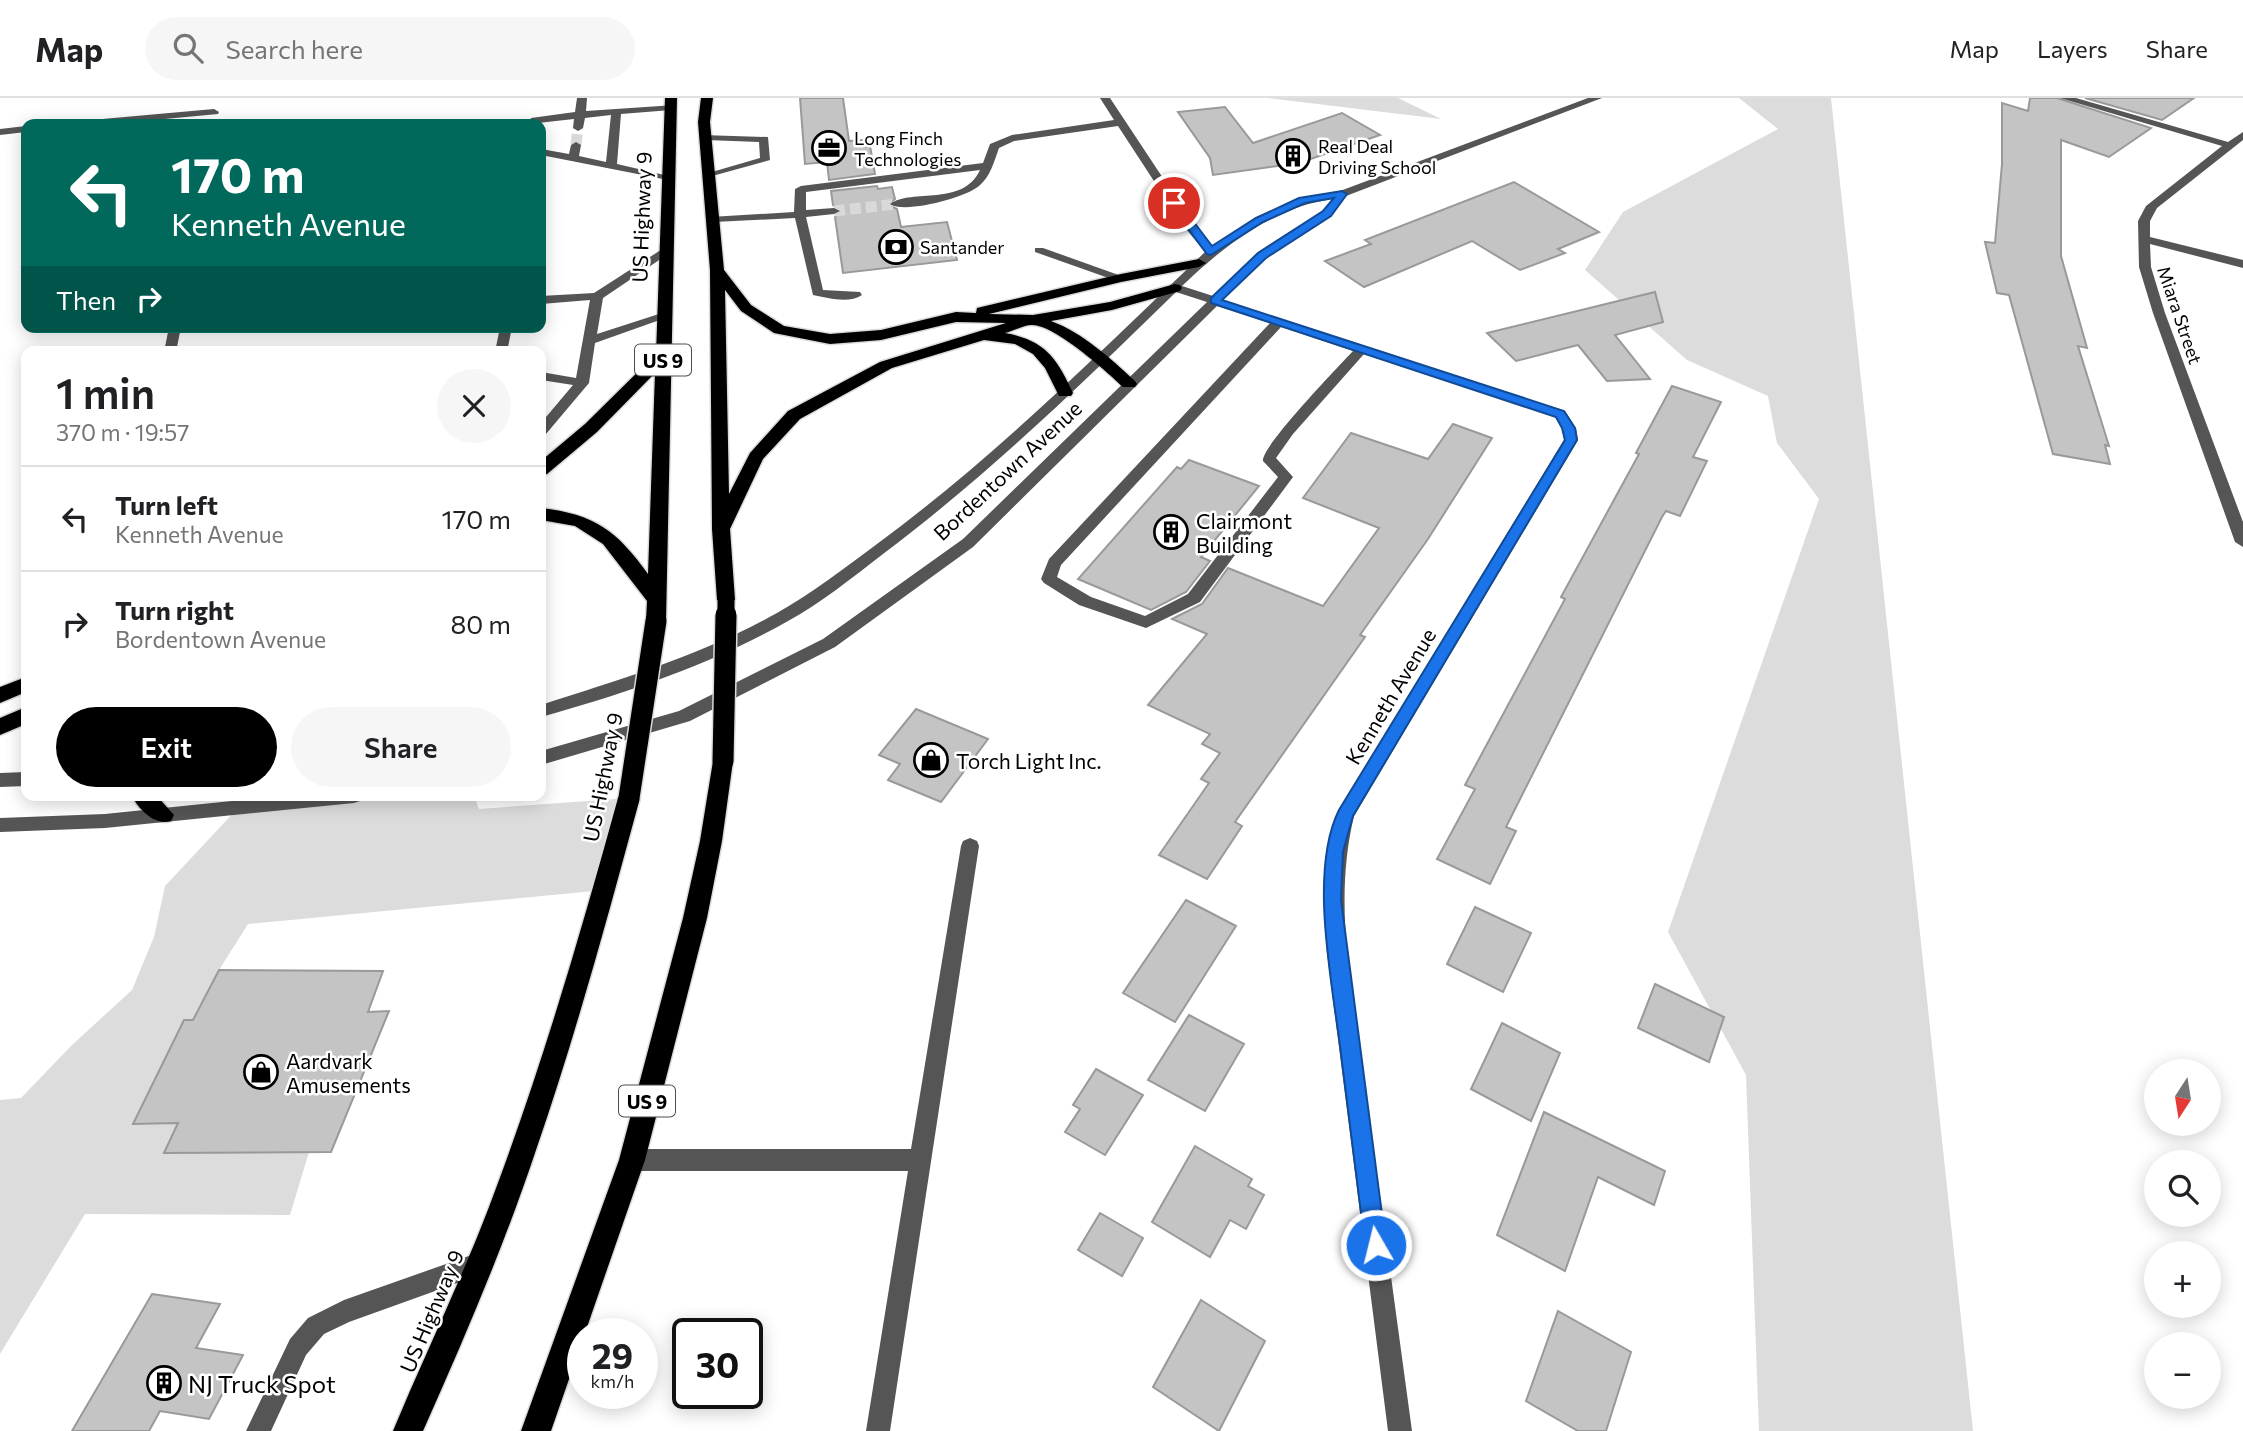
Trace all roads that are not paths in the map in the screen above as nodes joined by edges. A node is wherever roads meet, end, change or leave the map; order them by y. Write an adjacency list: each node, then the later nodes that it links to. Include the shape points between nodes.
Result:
1 (217, 98): 8 (street)
2 (582, 98): 10 (street)
3 (707, 98): 19 (highway, US 9)
4 (1105, 98): 14 (street)
5 (1597, 98): 28 (street, Bordentown Avenue)
6 (2065, 98): 21 (street)
7 (671, 102): 9 (street); 27 (highway, US Highway 9 / US 9)
8 (214, 111): 11 (street); 12 (street)
9 (616, 111): 10 (street); 24 (street)
10 (580, 115): 13 (street); 15 (street)
11 (132, 119)
12 (213, 119)
13 (544, 119)
14 (1121, 122): 25 (street, via 1012,138 994,146); 36 (street)
15 (578, 128)
16 (21, 130): 17 (street)
17 (0, 132)
18 (2243, 135): 21 (street, Miara Street)
19 (706, 137): 26 (highway, US 9); 26 (street, via 764,139 765,160)
20 (576, 145): 23 (street)
21 (2228, 145): 33 (street, Miara Street, via 2152,206 2144,221)
22 (546, 153): 23 (street)
23 (573, 158): 24 (street)
24 (611, 166): 27 (street)
25 (987, 166): 29 (street, via 976,185 952,195); 31 (street, via 802,189)
26 (709, 176): 32 (highway, US 9)
27 (669, 179): 34 (highway, US Highway 9 / US 9)
28 (1342, 194): 36 (street, Bordentown Avenue, via 1302,200 1259,220); 45 (street, Bordentown Avenue, via 1327,213 1262,255)
29 (896, 204)
30 (834, 211): 31 (street)
31 (800, 215): 32 (street); 42 (street, via 817,292)
32 (714, 219): 39 (highway, US 9)
33 (2144, 239): 38 (street); 63 (street, Miara Street, via 2145,267 2159,313)
34 (667, 250): 43 (street); 46 (highway, US Highway 9 / US 9)
35 (1039, 250): 40 (street)
36 (1211, 252): 37 (street, Bordentown Avenue)
37 (1199, 263): 40 (highway); 41 (street, Bordentown Avenue)
38 (2243, 264)
39 (717, 270): 47 (highway, via 746,308 779,330 830,339 869,336); 62 (highway, US 9)
40 (1121, 278): 47 (highway)
41 (1175, 288): 45 (street, Kenneth Avenue); 48 (highway, via 1112,306); 54 (street, Bordentown Avenue)
42 (856, 295)
43 (597, 296): 44 (street); 51 (street)
44 (546, 300)
45 (1215, 301): 49 (street, Kenneth Avenue); 57 (street, Bordentown Avenue)
46 (665, 316): 51 (street); 53 (highway, US Highway 9 / US 9)
47 (956, 317): 48 (highway)
48 (1033, 320): 50 (highway); 54 (highway, via 1057,329)
49 (1278, 322): 52 (street, Kenneth Avenue); 52 (street, via 1054,563 1049,579 1085,601 1146,622 1194,598 1286,477 1268,458)
50 (967, 340): 58 (highway, via 997,337 1038,348 1054,365); 62 (highway, via 886,365 794,415 756,457)
51 (588, 341): 56 (street)
52 (1362, 349): 85 (street, Kenneth Avenue, via 1560,414 1571,440 1345,815 1335,852 1338,953)
53 (664, 355): 60 (highway); 64 (highway, US Highway 9 / US 9)
54 (1100, 357): 57 (highway); 58 (street, Bordentown Avenue)
55 (546, 377): 56 (street)
56 (582, 383): 59 (street)
57 (1129, 384): 70 (street, Bordentown Avenue, via 968,543 829,643 684,716)
58 (1065, 393): 67 (street, Bordentown Avenue, via 939,505 783,617 679,667)
59 (546, 425)
60 (546, 466)
61 (546, 514): 64 (highway, via 566,515 596,526 619,548)
62 (721, 529): 78 (highway, US 9, bridge, via 726,600 723,761 695,918)
63 (2243, 542)
64 (656, 599): 80 (highway, US Highway 9 / US 9, bridge, via 629,798 557,1047)
65 (21, 686): 66 (highway)
66 (0, 695)
67 (546, 709)
68 (21, 717): 69 (highway)
69 (0, 727)
70 (546, 757)
71 (21, 779): 72 (street)
72 (0, 780)
73 (148, 801): 75 (highway)
74 (306, 801): 75 (street)
75 (163, 816): 76 (street)
76 (0, 825)
77 (970, 846): 79 (street)
78 (632, 1160): 79 (street); 83 (highway, US 9)
79 (922, 1160): 84 (street)
80 (480, 1264): 81 (street, via 316,1326 298,1346); 82 (highway, US Highway 9 / US 9)
81 (258, 1431)
82 (408, 1431)
83 (536, 1431)
84 (878, 1431)
85 (1400, 1431)

